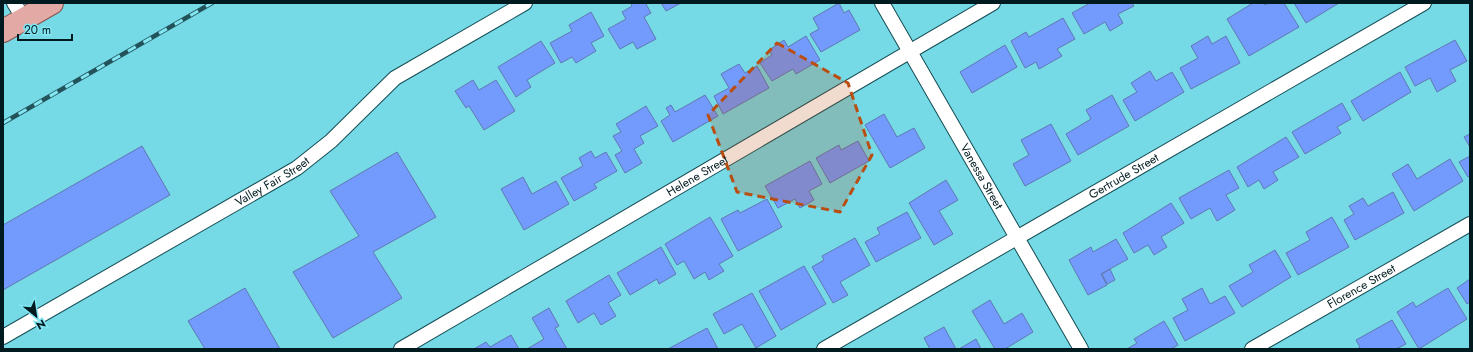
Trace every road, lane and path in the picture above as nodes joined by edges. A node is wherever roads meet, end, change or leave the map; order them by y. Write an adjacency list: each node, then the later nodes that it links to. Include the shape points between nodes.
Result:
1 (52, 3): 6 (main road)
2 (525, 3): 11 (street, Valley Fair Street, via 395,78 331,141 297,168)
3 (882, 3): 8 (street, Vanessa Street)
4 (993, 3): 8 (street, Helene Street)
5 (1424, 3): 10 (street, Gertrude Street)
6 (19, 11): 7 (main road)
7 (3, 32)
8 (909, 51): 10 (street, Vanessa Street); 12 (street, Helene Street)
9 (1470, 224): 15 (street, Florence Street)
10 (1017, 238): 13 (street, Gertrude Street); 14 (street, Vanessa Street)
11 (3, 337)
12 (401, 349)
13 (824, 349)
14 (1081, 349)
15 (1252, 349)

